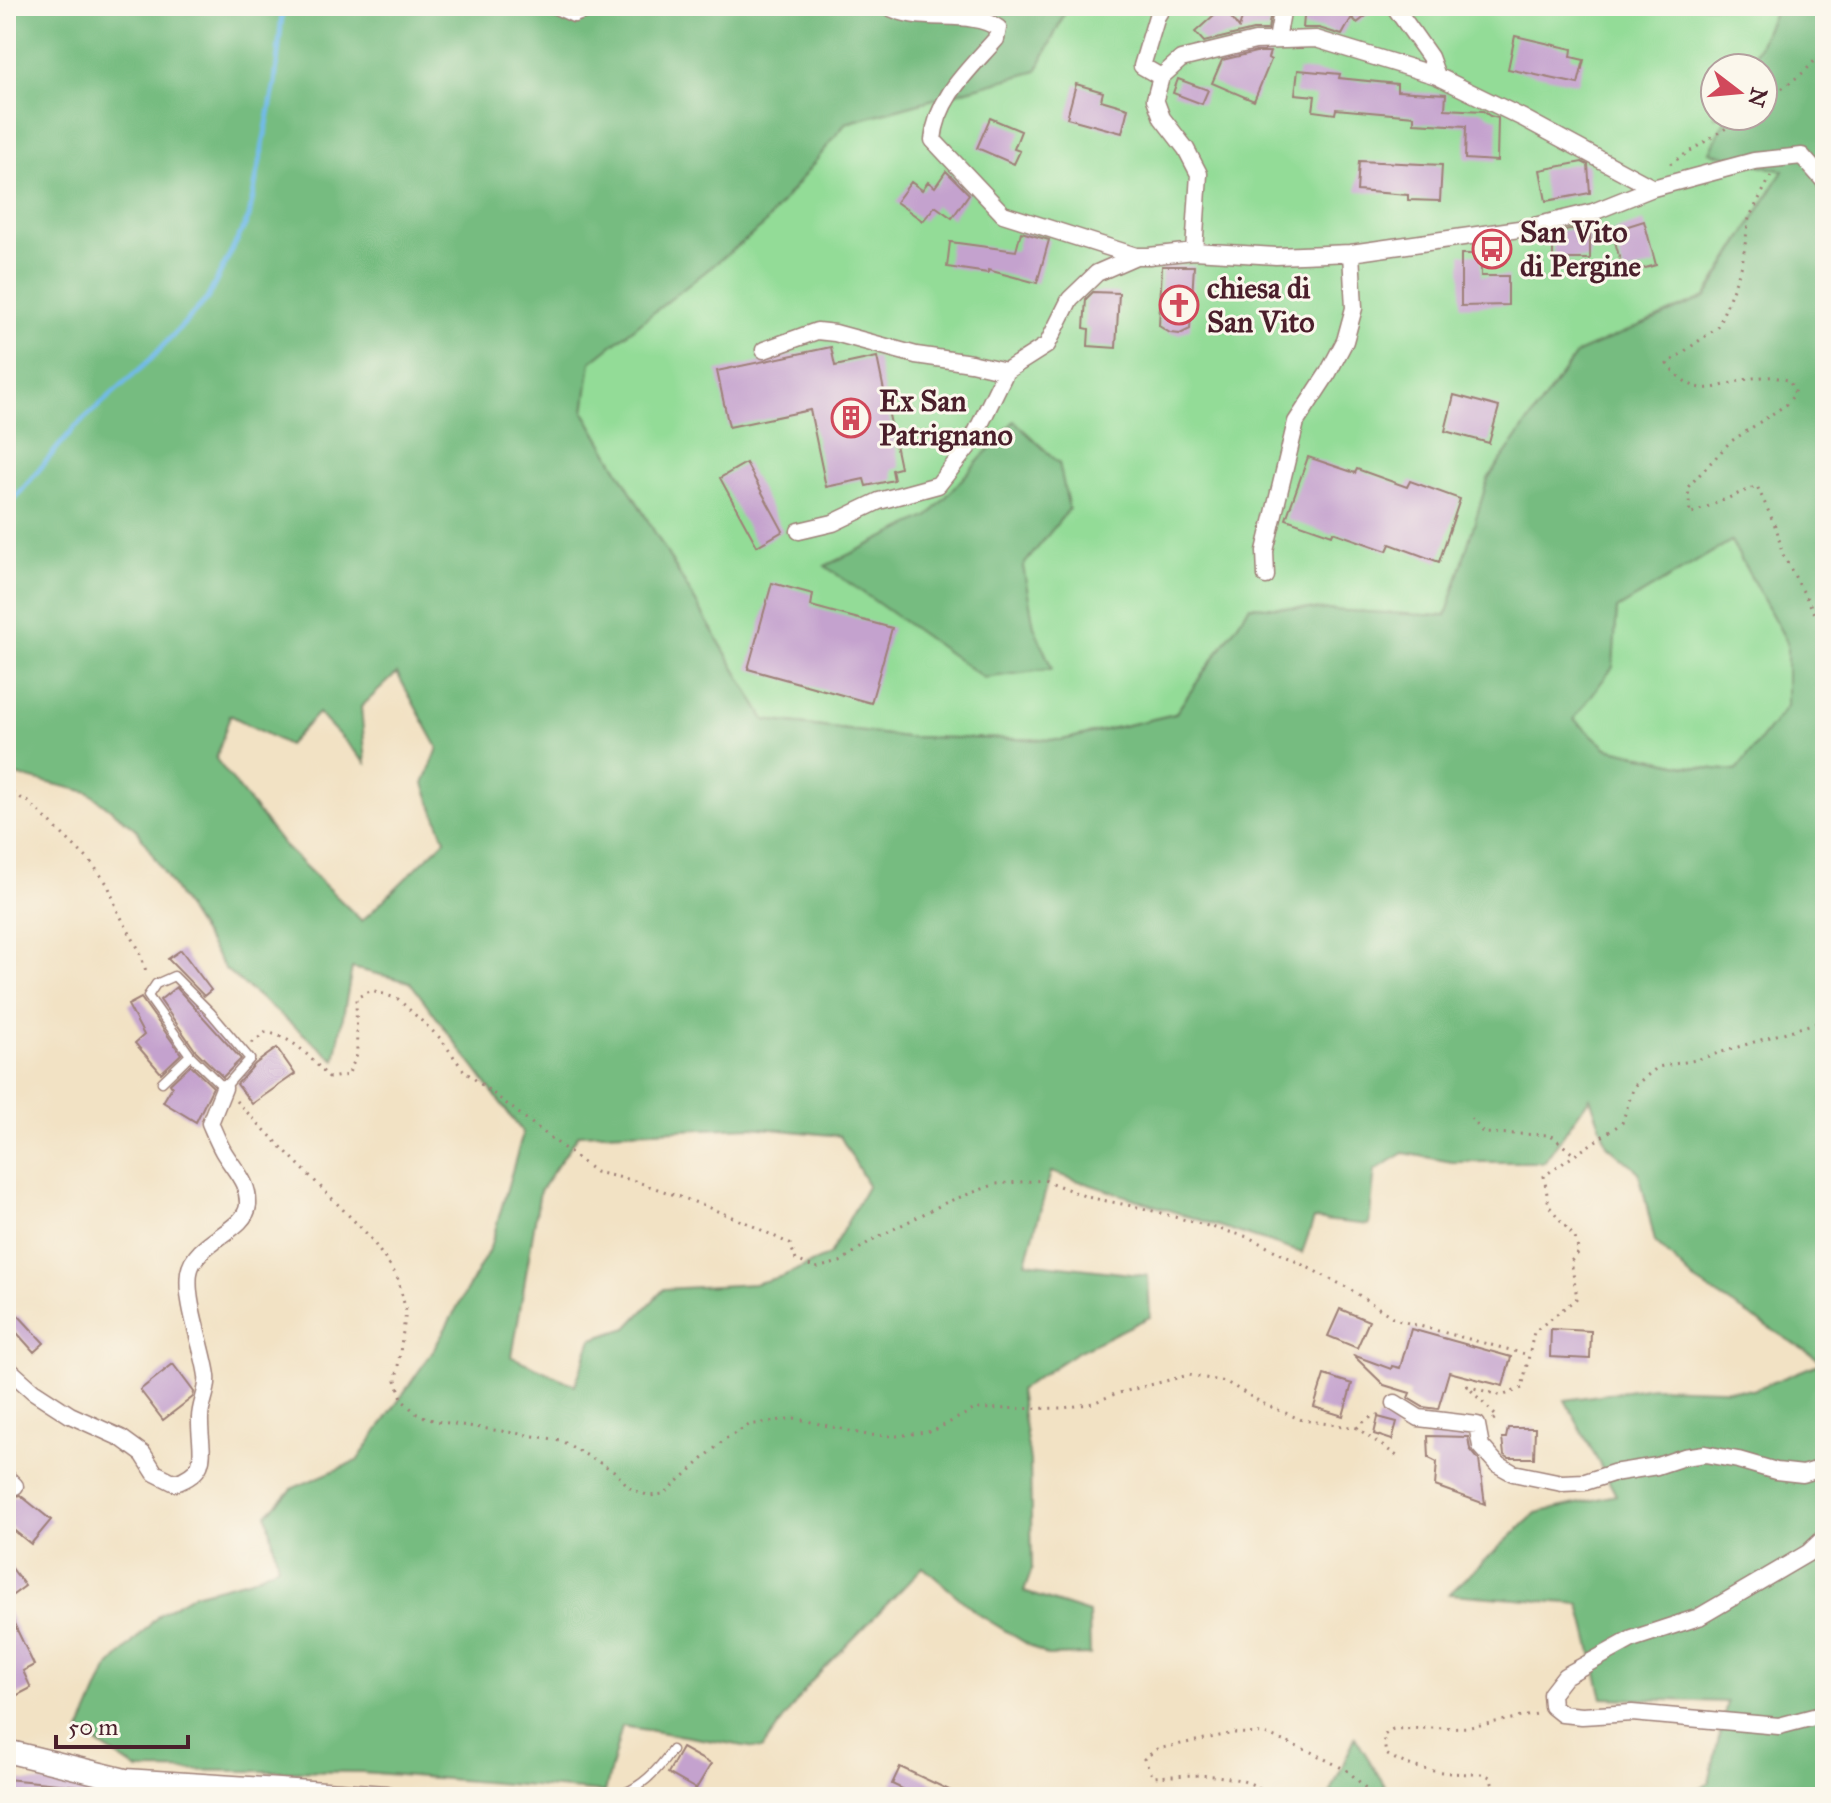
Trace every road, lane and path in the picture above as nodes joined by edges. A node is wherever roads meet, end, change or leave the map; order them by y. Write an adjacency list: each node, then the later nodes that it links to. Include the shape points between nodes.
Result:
1 (556, 6): 2 (street, via 574,14)
2 (596, 6)
3 (887, 6): 19 (street, via 988,21 998,28 996,39 948,96 935,119 933,140 1003,214)
4 (1163, 6): 10 (street, via 1142,66)
5 (1283, 6): 7 (street)
6 (1394, 6): 9 (street)
7 (1277, 40): 9 (street, via 1316,39); 10 (street, via 1181,59)
8 (1825, 55): 11 (path)
9 (1437, 76): 16 (street)
10 (1161, 77): 17 (street, via 1155,99 1162,118 1199,174)
11 (1779, 91)
12 (1720, 132): 14 (path, via 1665,167)
13 (1780, 158): 14 (street); 15 (street, via 1802,156); 24 (path, via 1749,218 1742,265 1718,327 1667,364 1681,381 1706,390 1765,377 1789,380 1795,393 1787,404 1730,442 1688,487 1690,514 1757,486 1782,553)
14 (1676, 182): 16 (street)
15 (1825, 182)
16 (1653, 188): 18 (street, via 1593,212 1526,228)
17 (1194, 251): 18 (street); 19 (street)
18 (1351, 253): 23 (street, via 1354,308 1345,341 1296,422 1265,551)
19 (1136, 256): 21 (street, via 1097,273 1070,299 1047,345)
20 (764, 350): 21 (street, via 817,331)
21 (1006, 371): 22 (street, via 971,443 938,485)
22 (799, 531)
23 (1266, 576)
24 (1825, 638)
25 (6, 790): 26 (path, via 29,802 108,885)
26 (153, 989): 28 (lane, via 174,976); 29 (lane, via 151,1002)
27 (1825, 1020): 33 (path, via 1658,1067 1634,1086 1622,1123)
28 (244, 1050): 31 (lane, via 250,1059); 34 (path, via 266,1032 285,1037 329,1078 348,1075 357,1055 356,998 372,990 398,999 441,1039 464,1071 595,1172 632,1180 747,1223 790,1244 796,1260 816,1268 840,1262 947,1202 996,1184 1044,1180 1087,1197 1248,1237 1348,1288 1397,1320)
29 (190, 1055): 30 (lane); 31 (lane)
30 (162, 1082)
31 (224, 1088): 35 (street, via 210,1123 247,1189 248,1210 204,1249 189,1273 208,1379 200,1413 198,1471 175,1483 155,1473 143,1454 121,1438 70,1415); 38 (path, via 369,1236 397,1276 406,1311 396,1380 403,1401 435,1421 560,1440 649,1496 664,1494 725,1439 749,1425 794,1418 867,1435 897,1436 933,1431 975,1409 1064,1408 1189,1375 1226,1382 1302,1420 1357,1428)
32 (1471, 1118): 33 (path, via 1483,1133 1551,1135)
33 (1574, 1155): 34 (path, via 1544,1176 1549,1206 1575,1238 1579,1252 1571,1261 1577,1298 1534,1332)
34 (1529, 1355): 37 (path, via 1522,1388 1502,1396 1467,1386 1497,1417 1483,1429)
35 (6, 1367)
36 (1395, 1403): 37 (street, via 1419,1418)
37 (1477, 1425): 39 (street, via 1481,1446 1497,1464 1513,1473 1562,1483 1705,1454 1803,1474)
38 (1397, 1456)
39 (1825, 1467)
40 (1825, 1537): 41 (street, via 1808,1553 1699,1617 1632,1639 1565,1676 1551,1694)
41 (1552, 1706): 42 (street, via 1562,1714 1582,1716 1632,1713 1779,1726); 52 (path, via 1534,1715 1470,1727 1393,1729 1383,1736 1386,1754 1403,1764 1490,1777 1493,1786)
42 (1825, 1714)
43 (672, 1750): 49 (lane, via 647,1778 623,1795)
44 (6, 1751): 45 (main road, via 125,1780)
45 (366, 1796): 46 (main road)
46 (386, 1797)
47 (498, 1797): 48 (lane)
48 (588, 1797)
49 (608, 1797)
50 (1273, 1797): 51 (path, via 1224,1777 1153,1777 1144,1759 1157,1749 1234,1733 1265,1734 1348,1771)
51 (1375, 1797)
52 (1486, 1797)

